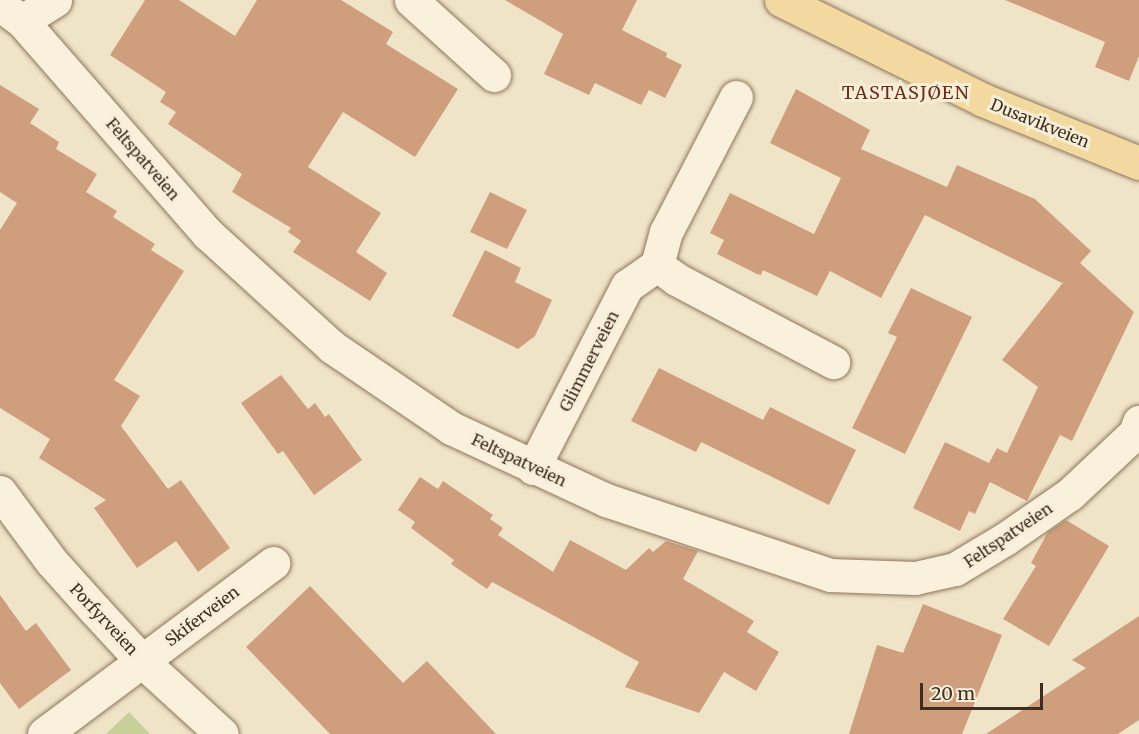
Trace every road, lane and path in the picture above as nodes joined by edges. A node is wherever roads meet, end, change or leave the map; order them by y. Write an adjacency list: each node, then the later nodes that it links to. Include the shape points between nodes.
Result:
1 (55, 0): 4 (street)
2 (411, 0): 5 (street)
3 (781, 0): 7 (main road, Dusavikveien, via 983,100)
4 (11, 13): 11 (street, Feltspatveien, via 208,234 276,300 332,347 451,429)
5 (494, 75)
6 (736, 97): 8 (street, via 666,232)
7 (1139, 163)
8 (657, 265): 9 (street, via 676,279); 11 (street, Glimmerveien, via 627,286)
9 (833, 362)
10 (1139, 422): 11 (street, Feltspatveien, via 1134,433 1070,494 1005,540 970,563 915,578 830,575 669,523)
11 (533, 468)
12 (0, 492): 14 (street, Porfyrveien, via 51,561)
13 (273, 563): 14 (street, Skiferveien)
14 (142, 661): 15 (street, Skiferveien); 16 (street, Porfyrveien)
15 (44, 734)
16 (222, 734)

